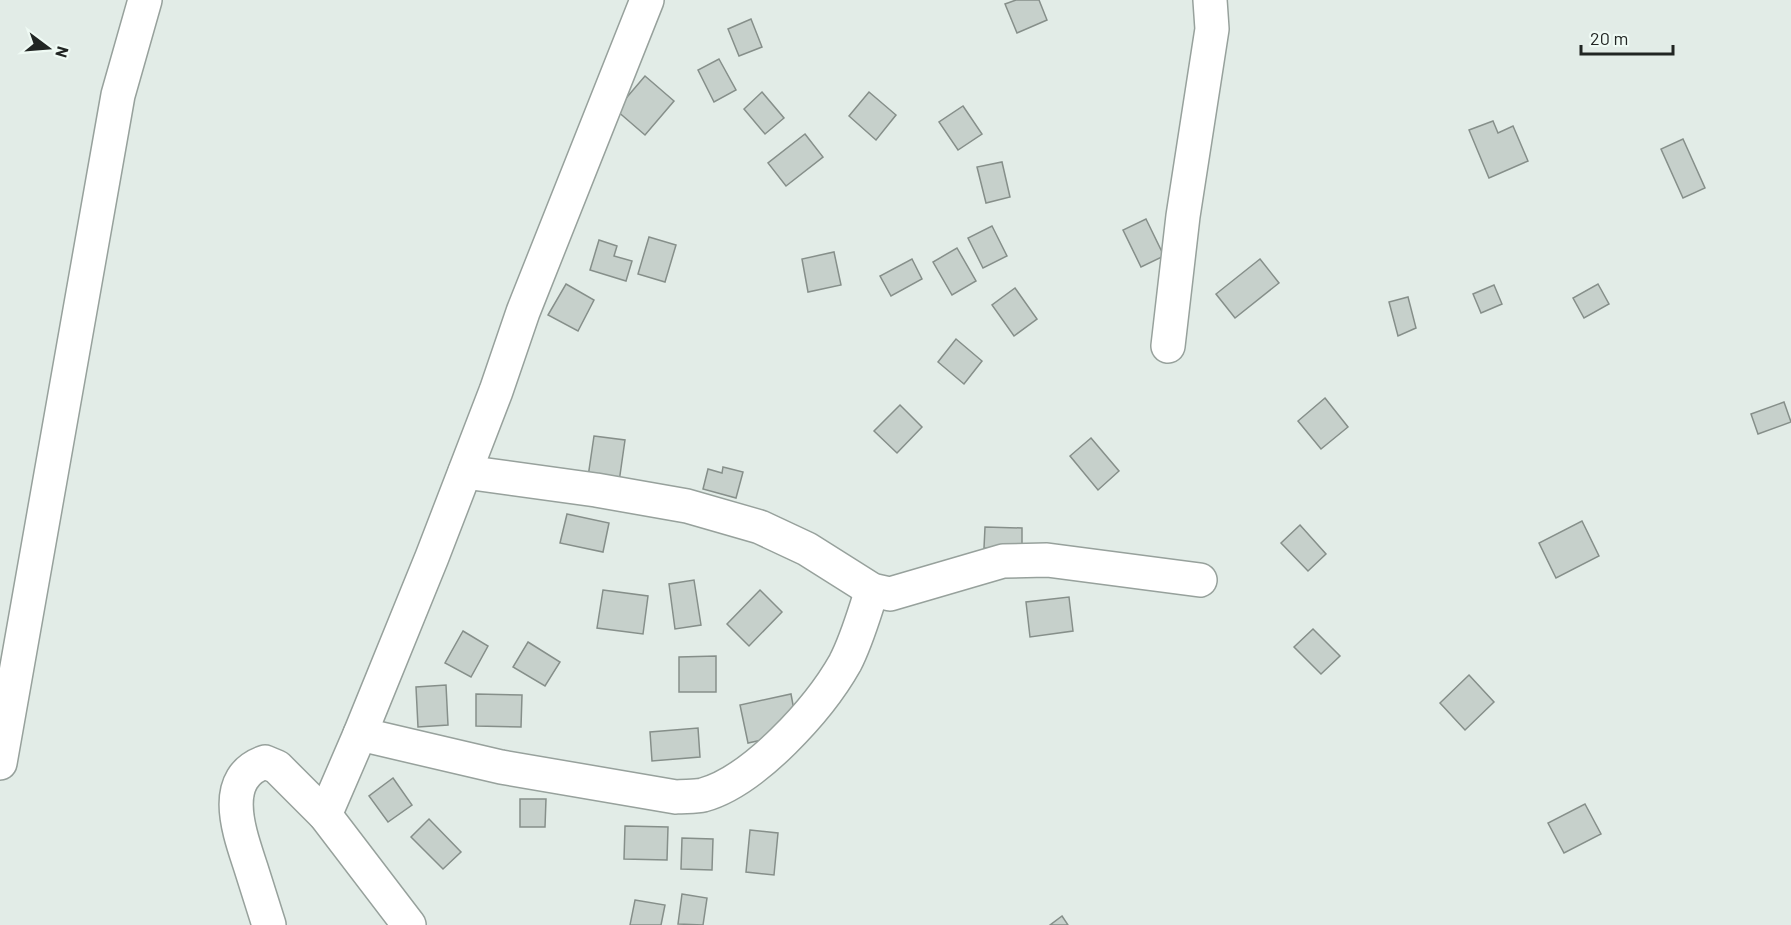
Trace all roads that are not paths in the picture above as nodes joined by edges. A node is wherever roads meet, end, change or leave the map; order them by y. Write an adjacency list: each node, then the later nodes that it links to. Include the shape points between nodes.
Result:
1 (145, 0): 9 (street, via 118,95)
2 (647, 0): 5 (street, via 523,312)
3 (1210, 0): 4 (street, via 1212,29 1183,216)
4 (1168, 346)
5 (465, 472): 7 (street, via 675,504 760,527 807,549); 8 (street)
6 (1200, 580): 7 (street, via 1047,560 1003,561 890,594)
7 (872, 590): 8 (street, via 845,663 795,730 740,778 703,795 676,797 512,769)
8 (360, 734): 10 (street)
9 (0, 764)
10 (325, 815): 11 (street, via 277,767 265,762 244,778 236,794 235,813); 12 (street)
11 (269, 925)
12 (409, 925)

